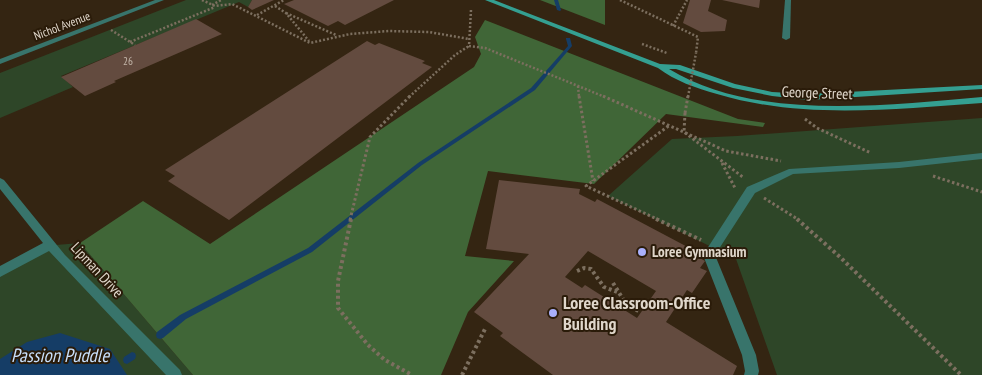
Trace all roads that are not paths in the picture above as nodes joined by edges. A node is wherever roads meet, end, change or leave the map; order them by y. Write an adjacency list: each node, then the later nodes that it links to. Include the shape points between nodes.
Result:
1 (161, 0): 5 (street, Nichol Avenue)
2 (488, 0): 6 (street, George Street)
3 (788, 0): 4 (street)
4 (786, 38)
5 (0, 62)
6 (659, 66): 7 (street, George Street, via 677,67 733,86 808,97); 8 (street, George Street, via 670,74 730,98 787,106 844,109)
7 (982, 86)
8 (982, 100)
9 (982, 156): 14 (street, via 792,171 754,189 742,202 709,255 749,356)
10 (0, 182): 11 (street, Lipman Drive)
11 (51, 244): 12 (street); 13 (street, Lipman Drive)
12 (0, 272)
13 (175, 375)
14 (751, 375)

